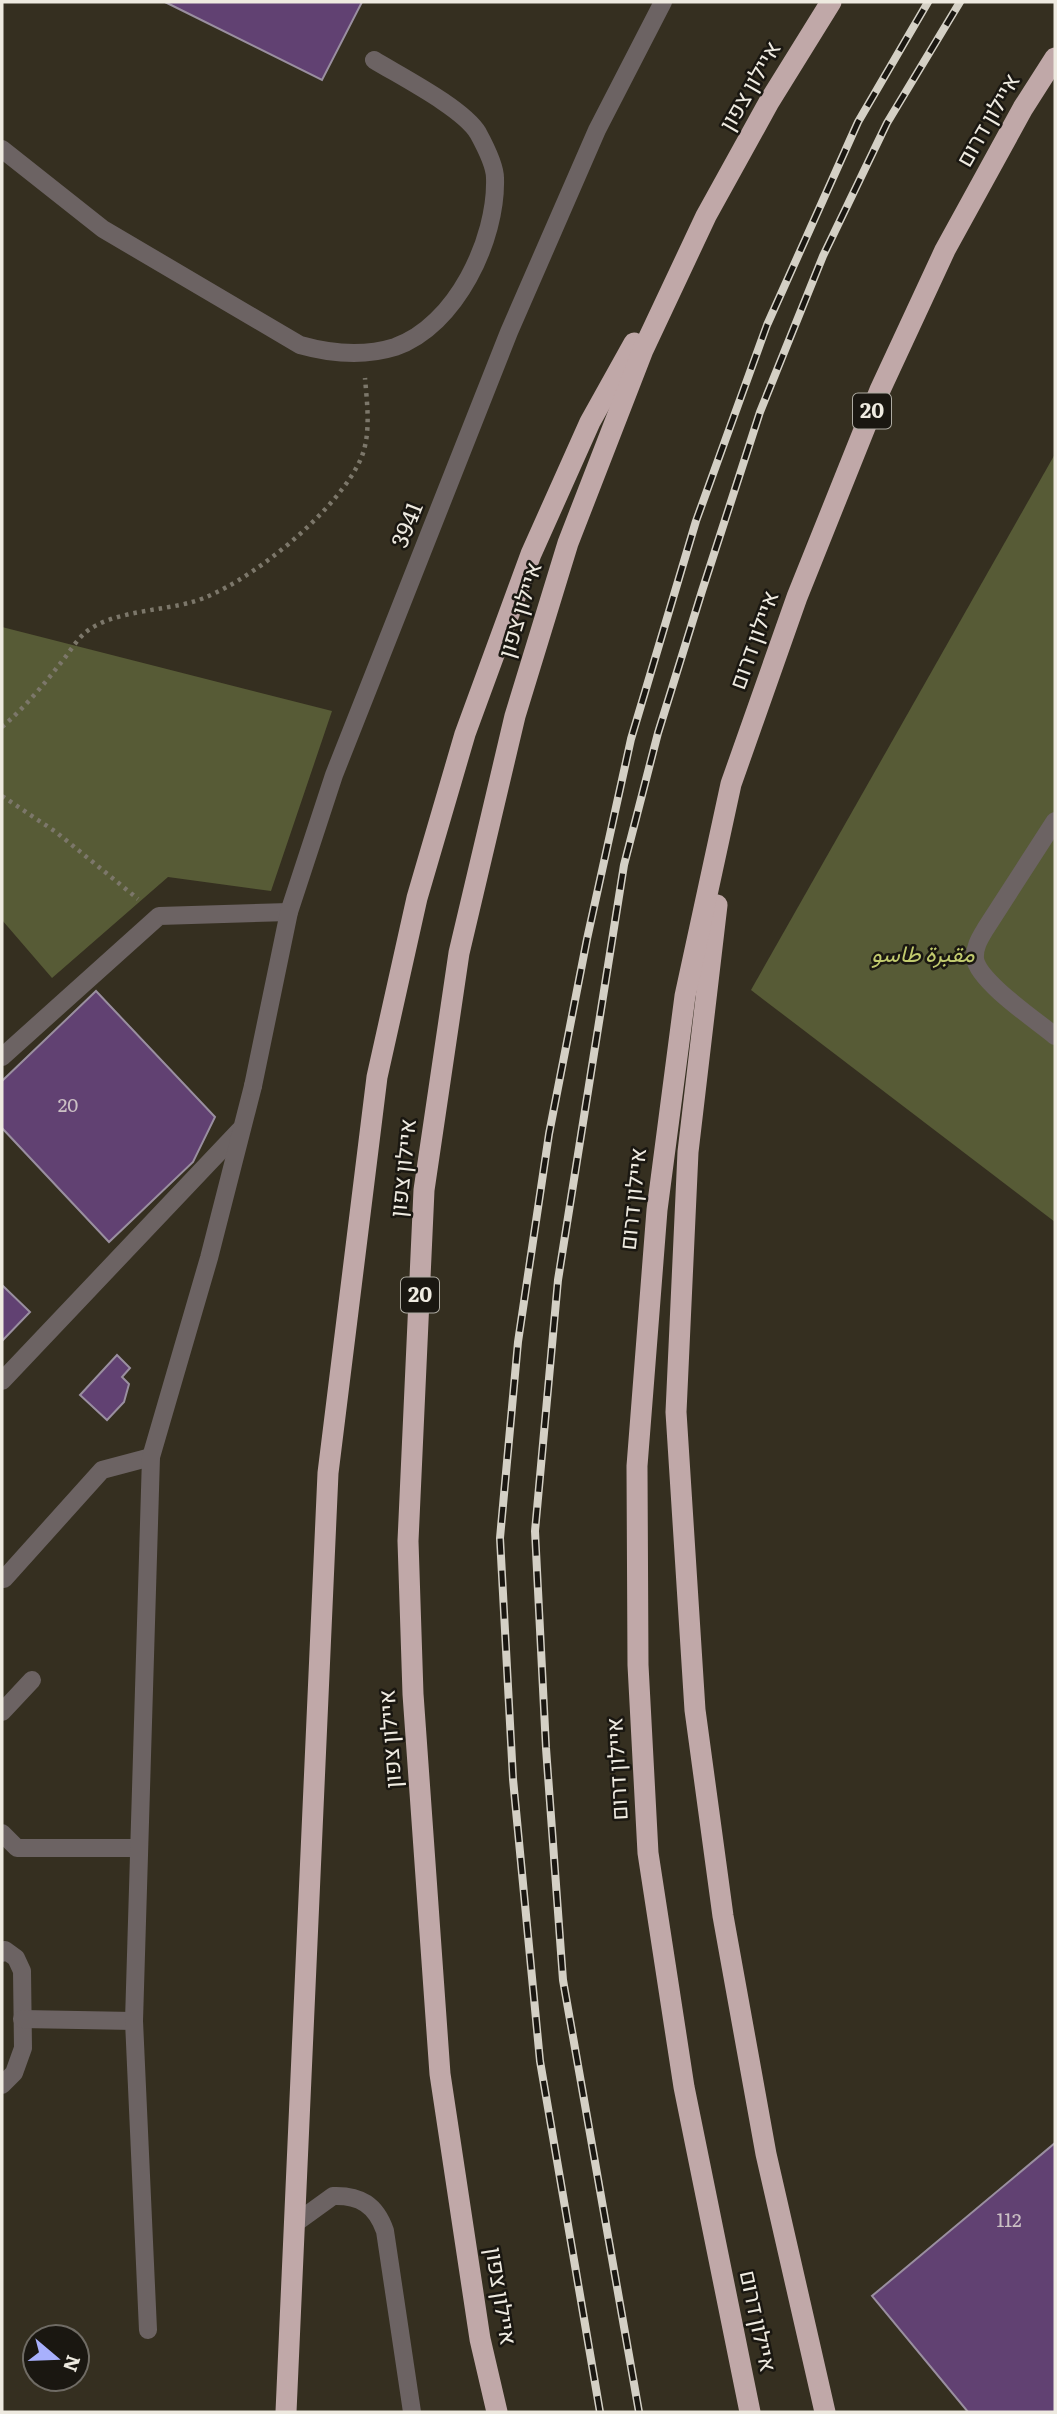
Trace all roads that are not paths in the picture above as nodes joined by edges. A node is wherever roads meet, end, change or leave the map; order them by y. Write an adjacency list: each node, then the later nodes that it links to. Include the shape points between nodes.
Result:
1 (663, 2): 9 (street, 3941, via 597,131 509,332 334,775)
2 (831, 2): 6 (highway, איילון צפון / 20)
3 (1055, 58): 7 (highway, איילון דרום / 20, via 945,250 880,390 797,597)
4 (374, 60): 5 (street, via 443,102 477,131 496,176 489,224 471,275 440,320 396,346 334,354 300,345 103,229)
5 (2, 149)
6 (706, 216): 24 (highway, via 590,422 531,554 465,734 416,898 377,1077 328,1473); 28 (highway, איילון צפון / 20, via 643,350 568,543 515,716 459,953 424,1190 408,1541 413,1695 440,2074 480,2339)
7 (731, 784): 29 (highway, איילון דרום / 20, via 685,996 657,1210 637,1466 638,1651 648,1853 684,2087); 30 (highway, via 688,1152 676,1412 695,1710 723,1916 766,2154)
8 (1055, 821): 10 (street, via 986,928 976,946 975,960 992,984)
9 (289, 912): 11 (street, via 159,916); 12 (street, 3941)
10 (1055, 1036)
11 (2, 1058)
12 (243, 1128): 13 (street); 14 (street, 3941)
13 (2, 1381)
14 (151, 1457): 15 (street, via 102,1470 4,1580); 19 (street, 3941)
15 (2, 1577)
16 (32, 1680): 17 (street)
17 (2, 1712)
18 (2, 1833): 19 (street, via 17,1848)
19 (137, 1848): 22 (street, 3941)
20 (2, 1953): 21 (street, via 5,1950 16,1958 22,1971)
21 (22, 2019): 22 (street); 23 (street, via 21,2060)
22 (134, 2021): 25 (street, 3941)
23 (2, 2085)
24 (297, 2222): 26 (highway); 27 (street, via 333,2196 358,2199 379,2215)
25 (148, 2330)
26 (286, 2412)
27 (412, 2412)
28 (497, 2412)
29 (750, 2412)
30 (825, 2412)

